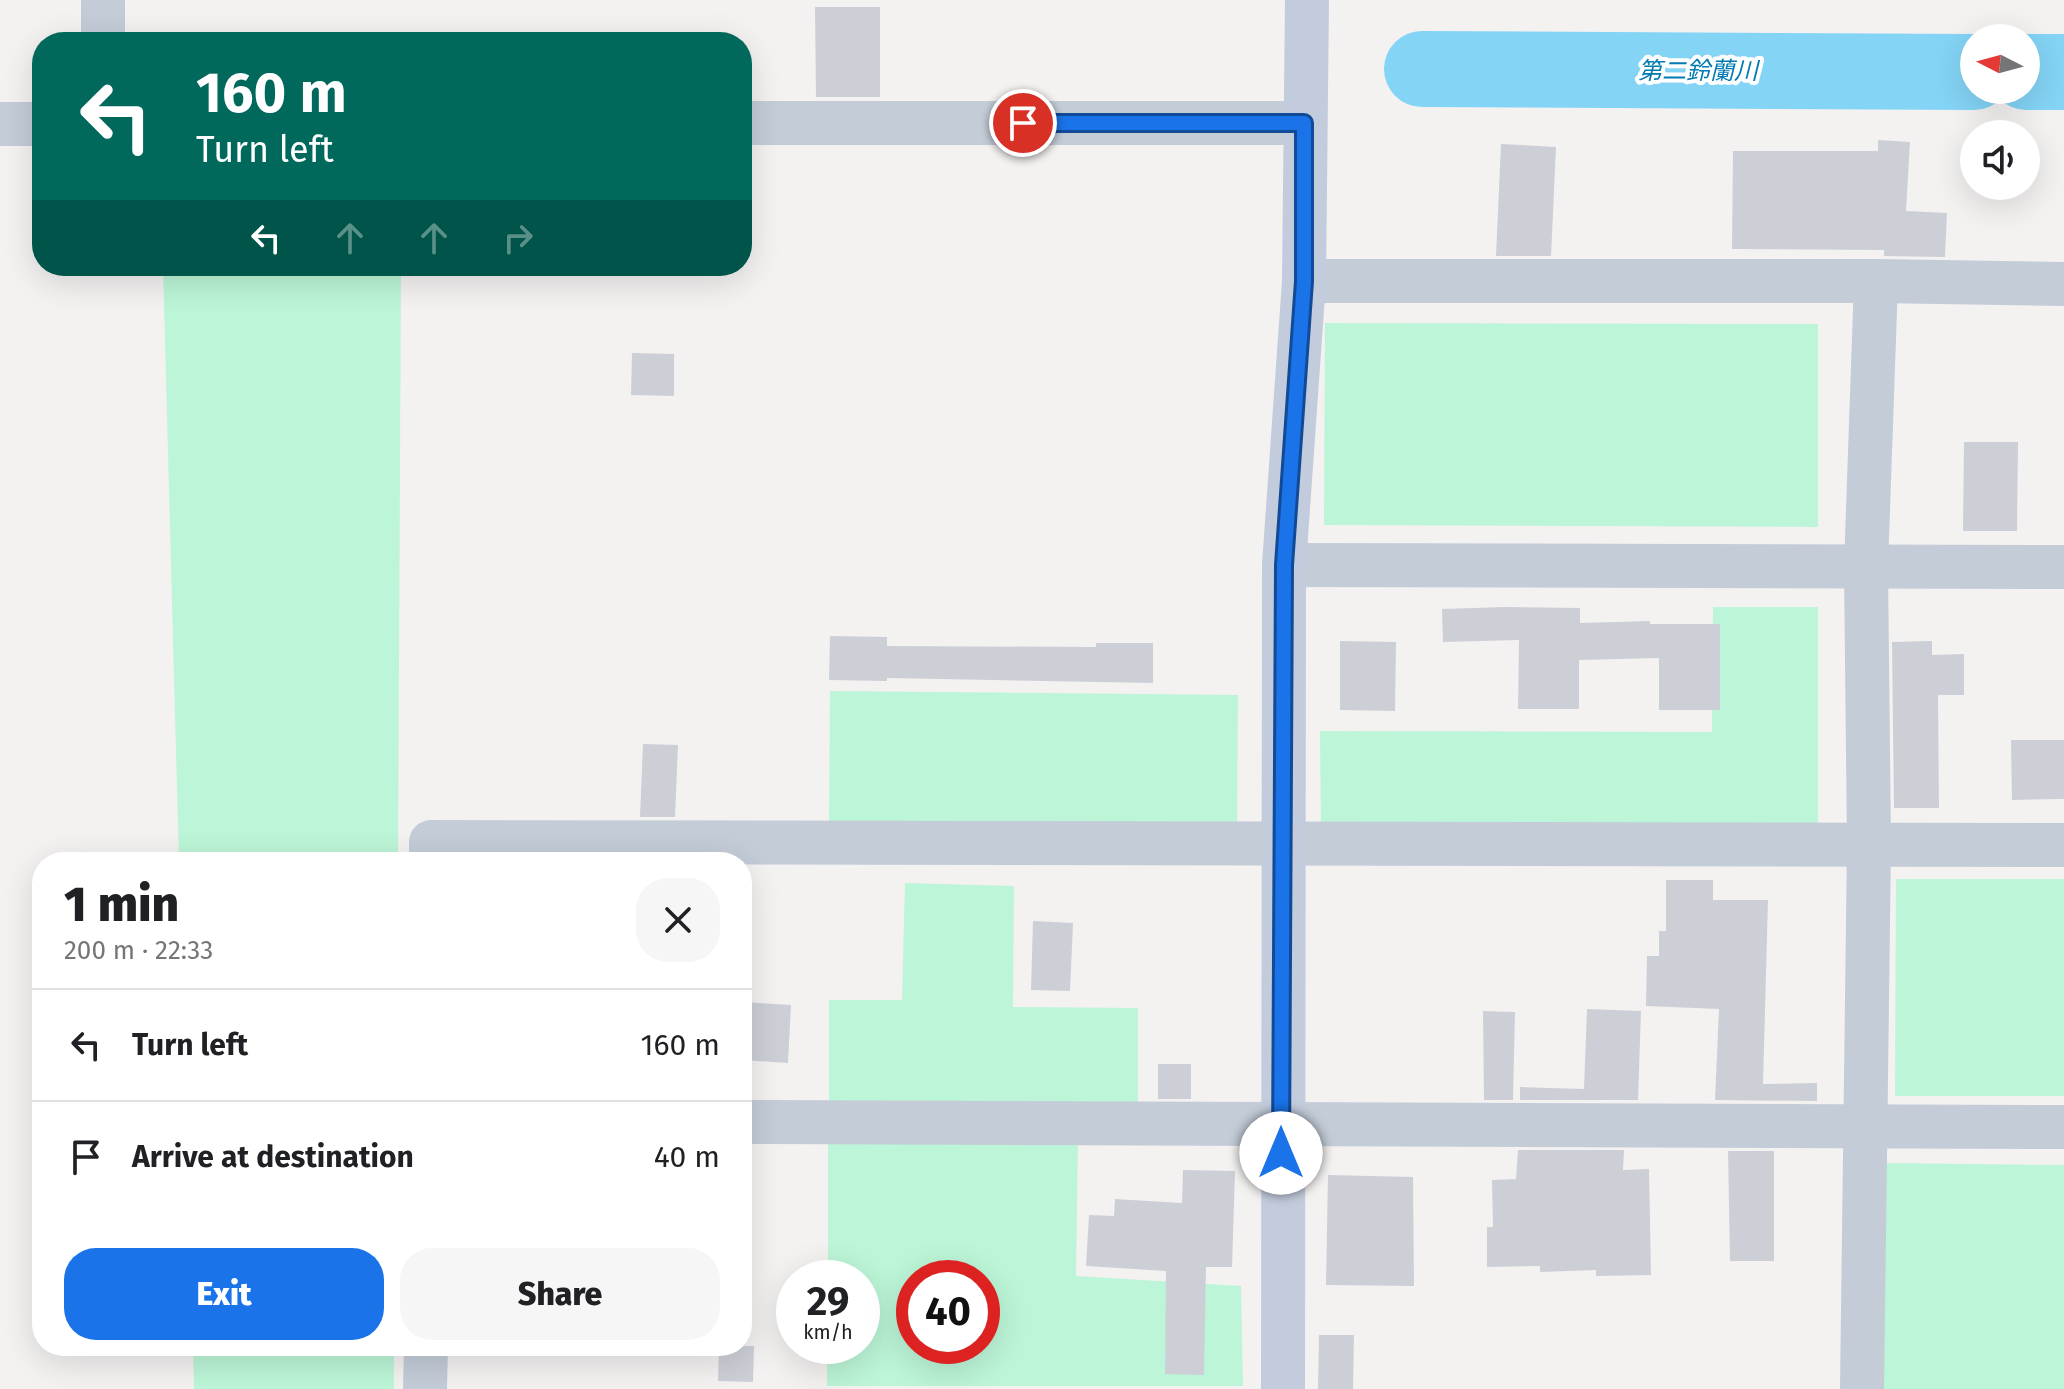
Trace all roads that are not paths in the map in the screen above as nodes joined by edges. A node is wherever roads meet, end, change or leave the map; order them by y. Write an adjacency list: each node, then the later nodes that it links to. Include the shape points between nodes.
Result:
1 (103, 0): 3 (street)
2 (1307, 0): 5 (street)
3 (103, 32)
4 (752, 123): 5 (street)
5 (1304, 123): 8 (street)
6 (0, 124): 7 (street)
7 (32, 124)
8 (1304, 281): 9 (street); 11 (street)
9 (1876, 281): 10 (street); 12 (street)
10 (2064, 284)
11 (1284, 565): 12 (street); 14 (street)
12 (1866, 567): 13 (street); 15 (street)
13 (2064, 567)
14 (1283, 844): 15 (street); 17 (street, via 431,842); 19 (street)
15 (1869, 845): 16 (street); 20 (street)
16 (2064, 845)
17 (431, 852)
18 (752, 1122): 19 (street)
19 (1281, 1124): 20 (street); 24 (street)
20 (1865, 1126): 21 (street); 25 (street)
21 (2064, 1127)
22 (426, 1356): 23 (street)
23 (425, 1389)
24 (1283, 1389)
25 (1862, 1389)

